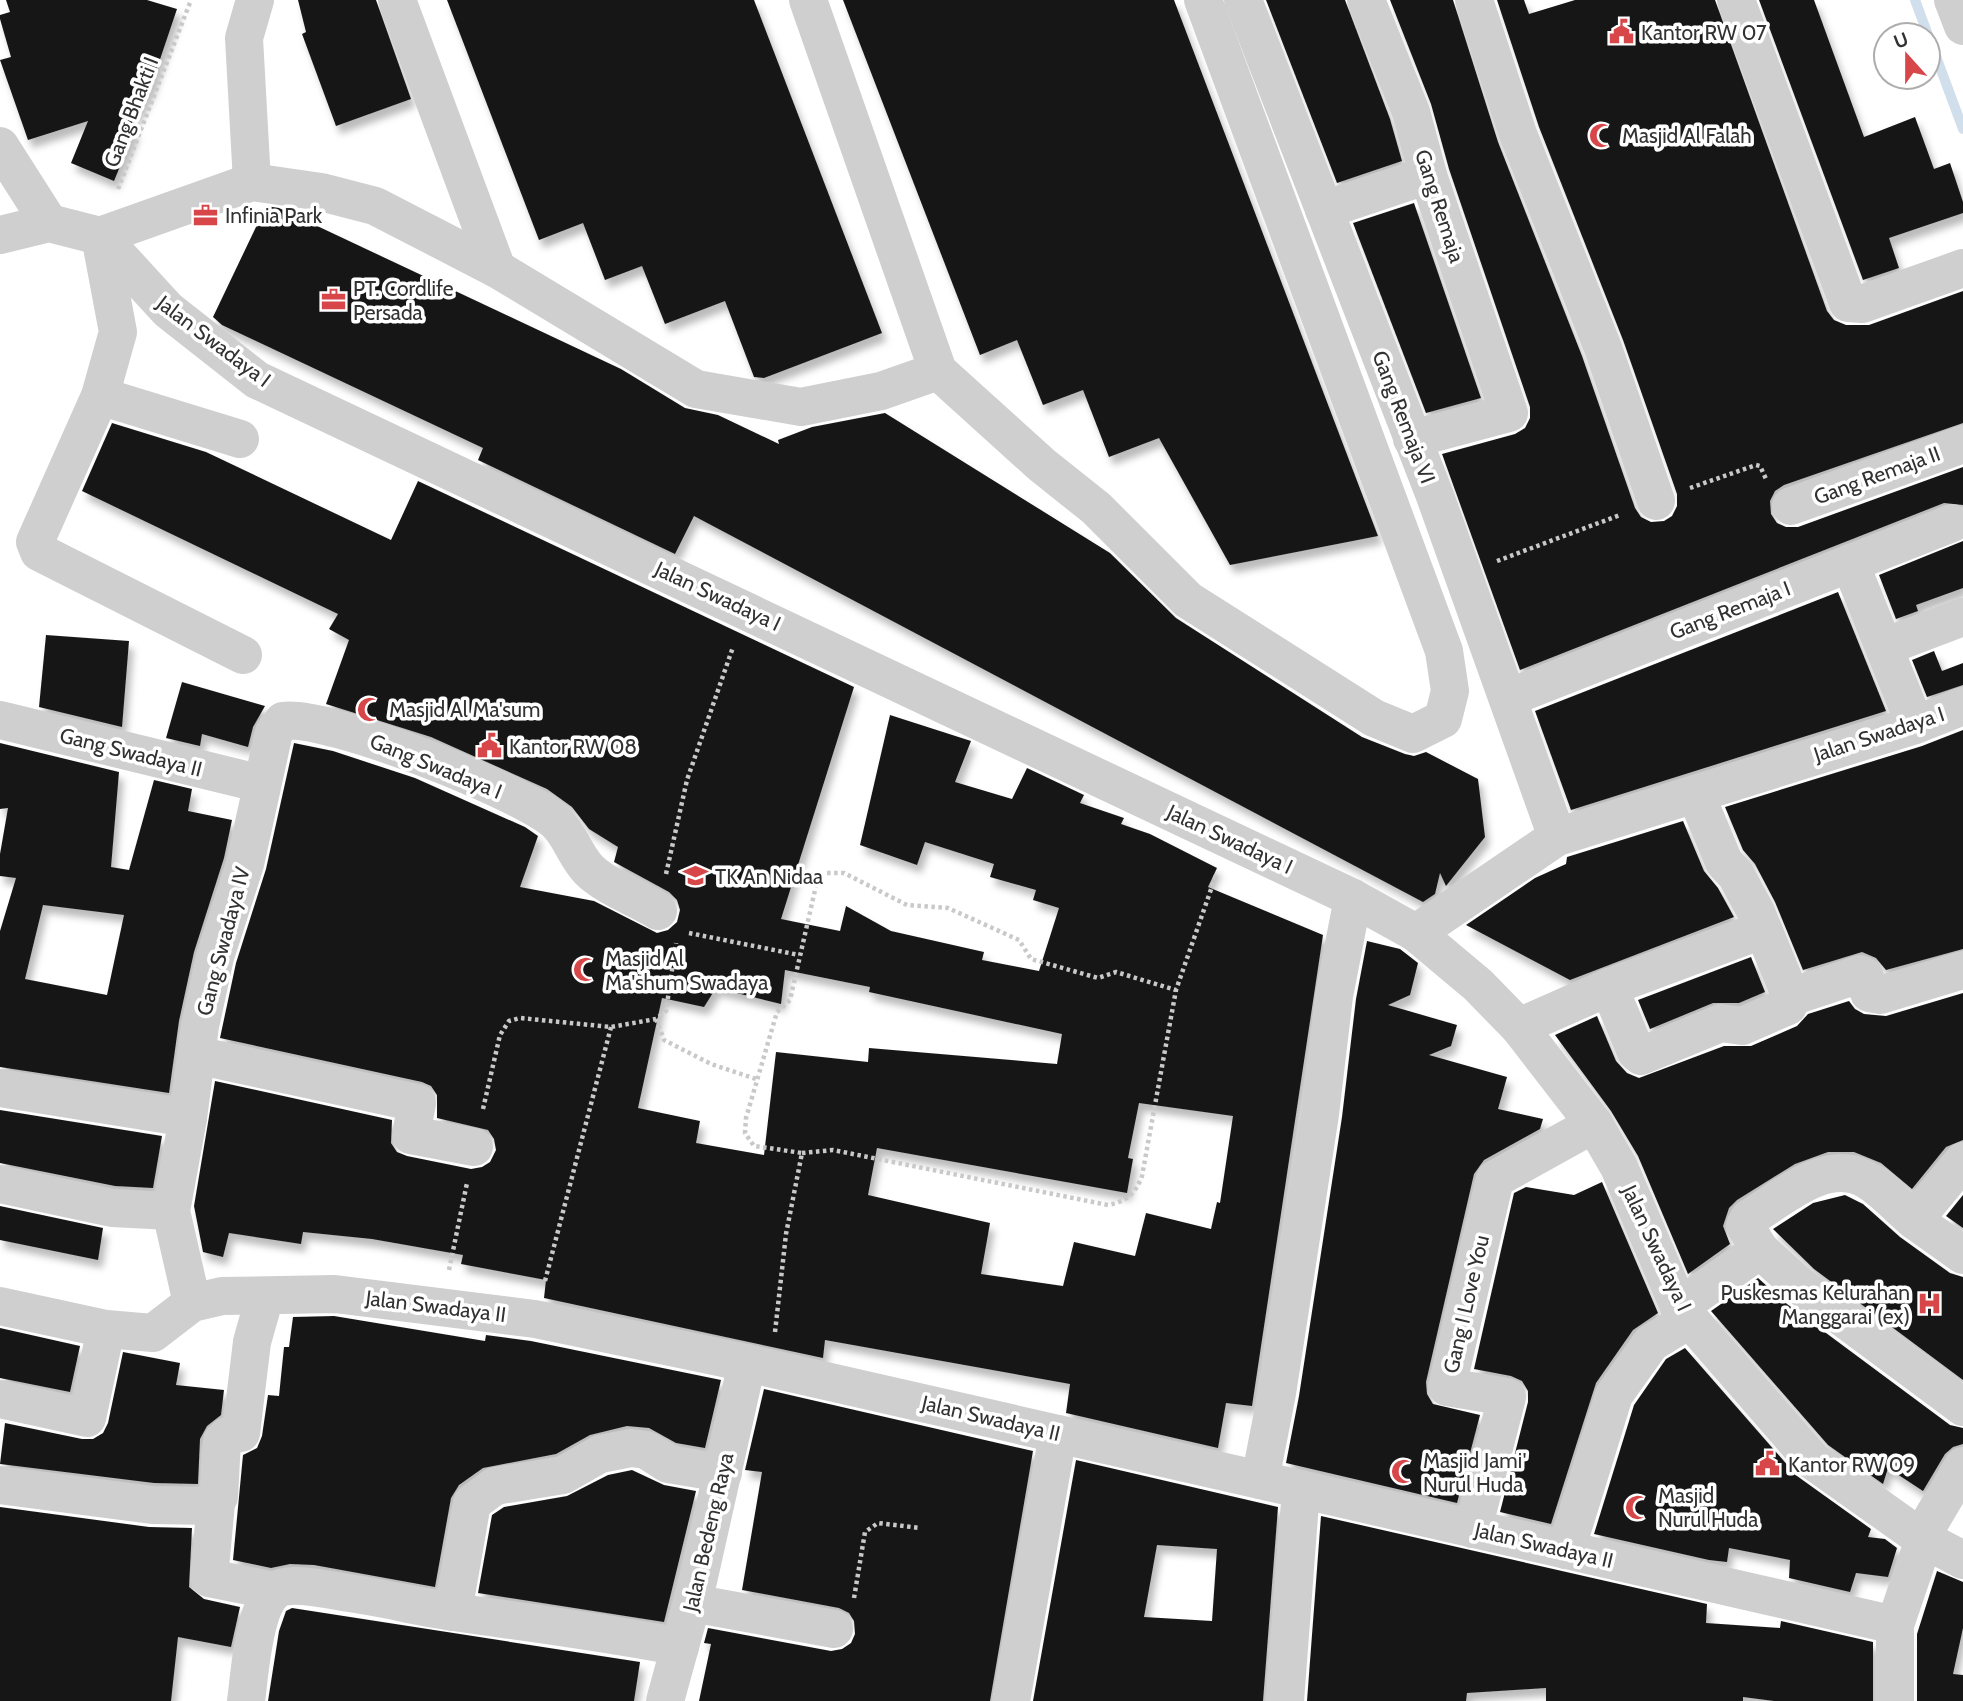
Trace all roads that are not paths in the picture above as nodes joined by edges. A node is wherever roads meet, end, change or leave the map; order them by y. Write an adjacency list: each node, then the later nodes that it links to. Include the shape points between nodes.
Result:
1 (255, 0): 13 (street, via 244,38)
2 (397, 0): 19 (street)
3 (808, 0): 20 (street)
4 (1203, 0): 20 (street, via 1444,651 1450,691 1443,719 1413,734 1374,718 1188,600 1096,508)
5 (1243, 0): 14 (street, Gang Remaja VI)
6 (1366, 0): 12 (street, Gang Remaja, via 1411,112)
7 (1474, 0): 25 (street, via 1518,135 1603,348)
8 (1736, 0): 18 (street, via 1848,303 1862,304)
9 (1953, 0): 10 (street)
10 (1963, 26)
11 (0, 146): 15 (street)
12 (1428, 175): 14 (street); 23 (street, Gang Remaja, via 1509,413)
13 (252, 182): 17 (street); 19 (street, via 375,206)
14 (1324, 210): 23 (street, Gang Remaja VI)
15 (49, 223): 16 (street); 17 (street)
16 (0, 235)
17 (100, 236): 21 (street, via 118,332); 39 (street, Jalan Swadaya I, via 168,310 257,380)
18 (1963, 268)
19 (497, 270): 20 (street, via 696,389 801,407 881,391)
20 (938, 371)
21 (100, 396): 22 (street); 31 (street, via 35,542 39,552)
22 (240, 439)
23 (1412, 439): 32 (street, Gang Remaja VI)
24 (1963, 444): 26 (street, Gang Remaja II)
25 (1656, 501)
26 (1791, 506)
27 (1952, 523): 28 (street, Gang Remaja I)
28 (1850, 563): 30 (street); 32 (street, Gang Remaja I)
29 (1963, 617): 30 (street)
30 (1884, 647): 35 (street)
31 (243, 655)
32 (1508, 698): 38 (street, Gang Remaja VI)
33 (1963, 706): 35 (street, Jalan Swadaya I)
34 (0, 720): 36 (street, Gang Swadaya II)
35 (1915, 725): 37 (street, Jalan Swadaya I)
36 (262, 784): 40 (street, Gang Swadaya I, via 274,732 283,721 296,719 359,735 468,775 555,821 590,872); 47 (street, Gang Swadaya IV, via 245,864 215,957)
37 (1696, 795): 38 (street, Jalan Swadaya I); 41 (street, via 1724,862 1744,888)
38 (1557, 837): 42 (street, Jalan Swadaya I)
39 (1353, 898): 42 (street, Jalan Swadaya I); 69 (street)
40 (658, 911)
41 (1762, 930): 44 (street); 45 (street)
42 (1416, 933): 46 (street, Jalan Swadaya I)
43 (1963, 970): 45 (street, via 1880,995 1869,993 1860,974)
44 (1609, 987): 45 (street, via 1641,1056 1721,1023 1752,1023 1788,1006); 46 (street)
45 (1791, 997)
46 (1519, 1027): 50 (street, Jalan Swadaya I)
47 (196, 1055): 49 (street, Gang Swadaya IV); 51 (street, via 417,1103 411,1135)
48 (0, 1088): 49 (street)
49 (188, 1118): 54 (street, Gang Swadaya IV)
50 (1594, 1124): 61 (street, Jalan Swadaya I, via 1619,1167); 73 (street, Gang I Love You, via 1495,1179 1447,1387 1507,1397)
51 (474, 1147)
52 (1963, 1161): 55 (street)
53 (0, 1184): 54 (street, via 112,1208)
54 (171, 1211): 59 (street)
55 (1914, 1220): 56 (street, via 1864,1178 1827,1173 1749,1218 1747,1233); 57 (street)
56 (1760, 1250): 61 (street); 65 (street, via 1800,1286)
57 (1963, 1255)
58 (265, 1296): 59 (street, Jalan Swadaya II, via 222,1296); 63 (street, Jalan Swadaya II, via 335,1294 442,1306 535,1319); 72 (street, via 252,1342 242,1433 222,1441)
59 (192, 1303): 62 (street, Jalan Swadaya II, via 153,1334)
60 (0, 1306): 62 (street, Jalan Swadaya II)
61 (1685, 1313): 74 (street, Jalan Swadaya I, via 1813,1461); 75 (street, via 1651,1343 1614,1395)
62 (106, 1329): 64 (street, via 87,1418)
63 (759, 1365): 66 (street, Jalan Swadaya II); 68 (street, Jalan Bedeng Raya)
64 (0, 1399)
65 (1963, 1407)
66 (1058, 1434): 69 (street, Jalan Swadaya II); 85 (street)
67 (1963, 1466): 74 (street)
68 (723, 1473): 78 (street, Jalan Bedeng Raya); 79 (street, via 668,1464 646,1450 631,1448 600,1454 563,1475 495,1486 472,1503)
69 (1260, 1480): 71 (street, Jalan Swadaya II)
70 (0, 1485): 72 (street, via 152,1505 207,1508)
71 (1301, 1489): 73 (street, Jalan Swadaya II); 86 (street)
72 (216, 1503): 77 (street, via 209,1578)
73 (1473, 1529): 75 (street, Jalan Swadaya II)
74 (1923, 1539): 76 (street, Jalan Swadaya I); 80 (street)
75 (1566, 1550): 80 (street, Jalan Swadaya II)
76 (1963, 1560)
77 (274, 1591): 79 (street, via 299,1586); 83 (street, via 258,1621)
78 (692, 1603): 81 (street); 82 (street, Jalan Bedeng Raya)
79 (453, 1612): 82 (street)
80 (1895, 1625): 87 (street)
81 (834, 1629)
82 (680, 1647): 84 (street, Jalan Bedeng Raya)
83 (246, 1701)
84 (665, 1701)
85 (1011, 1701)
86 (1285, 1701)
87 (1895, 1701)

